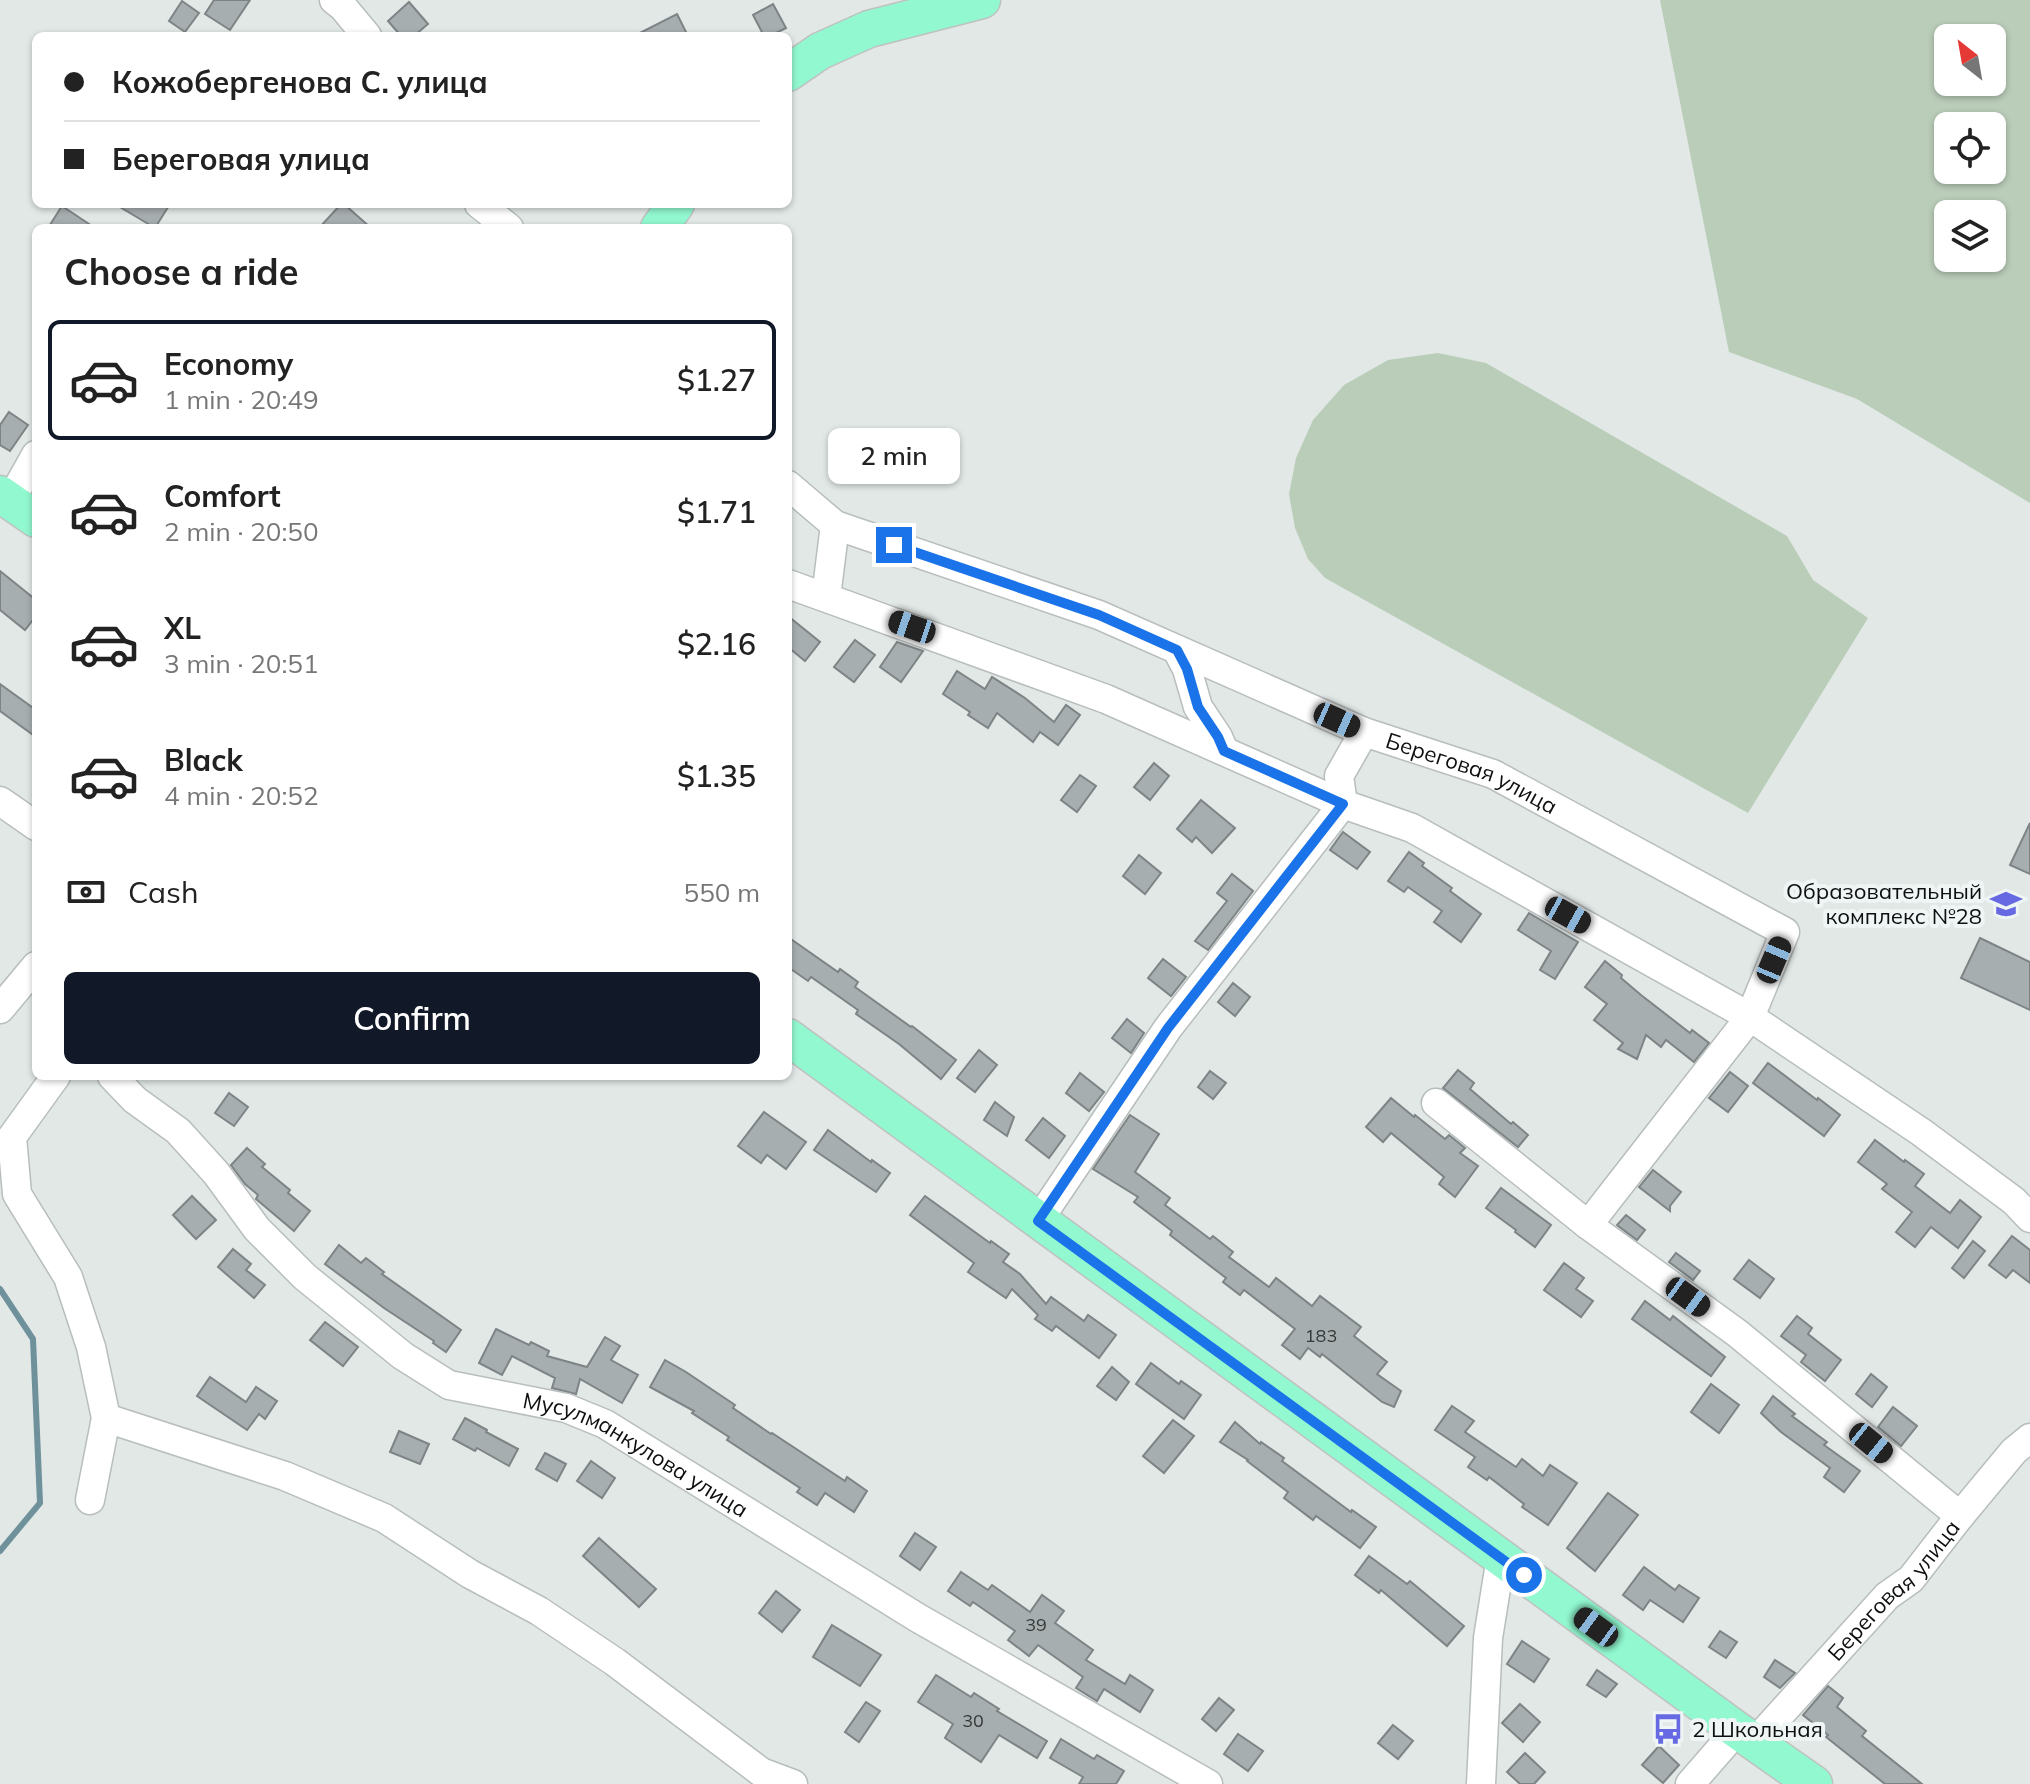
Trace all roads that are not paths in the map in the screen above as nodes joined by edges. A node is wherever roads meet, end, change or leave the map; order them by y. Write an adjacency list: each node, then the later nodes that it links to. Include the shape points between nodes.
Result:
1 (344, 2): 3 (street)
2 (966, 2): 4 (main road, via 869,29)
3 (364, 32)
4 (792, 70)
5 (484, 208): 6 (street)
6 (504, 224)
7 (32, 465): 9 (street)
8 (792, 488): 10 (street, Береговая улица)
9 (15, 505)
10 (835, 525): 12 (street); 13 (street, Береговая улица, via 1099,615)
11 (792, 585): 12 (street)
12 (826, 597): 15 (street, via 1106,699)
13 (1177, 650): 14 (street, Береговая улица); 15 (street, via 1198,707)
14 (1364, 732): 17 (street, via 1339,776); 21 (street, Береговая улица, via 1493,774 1785,932)
15 (1224, 751): 17 (street)
16 (0, 801): 18 (street)
17 (1343, 804): 21 (street, via 1412,828); 28 (street, via 1168,1028)
18 (32, 823)
19 (32, 971): 20 (street)
20 (0, 1009)
21 (1750, 1017): 27 (street, via 1921,1132); 29 (street)
22 (792, 1040): 28 (main road)
23 (53, 1080): 26 (street)
24 (116, 1080): 37 (street, Мусулманкулова улица, via 178,1131 257,1229 305,1277 403,1356 449,1385 566,1408 605,1424 918,1618)
25 (1436, 1103): 29 (street)
26 (6, 1135): 30 (street, via 17,1194 68,1277)
27 (2030, 1218)
28 (1038, 1221): 34 (main road)
29 (1588, 1225): 33 (street, via 1737,1333)
30 (106, 1418): 32 (street); 36 (street, via 285,1476 384,1518 615,1662 761,1772)
31 (2030, 1438): 33 (street, Береговая улица)
32 (90, 1500)
33 (1960, 1516): 35 (street, Береговая улица, via 1911,1579 1887,1596)
34 (1501, 1557): 35 (main road); 38 (street, via 1488,1638)
35 (1746, 1736): 39 (street); 40 (main road)
36 (793, 1784)
37 (1208, 1784)
38 (1481, 1784)
39 (1690, 1784)
40 (1814, 1784)

